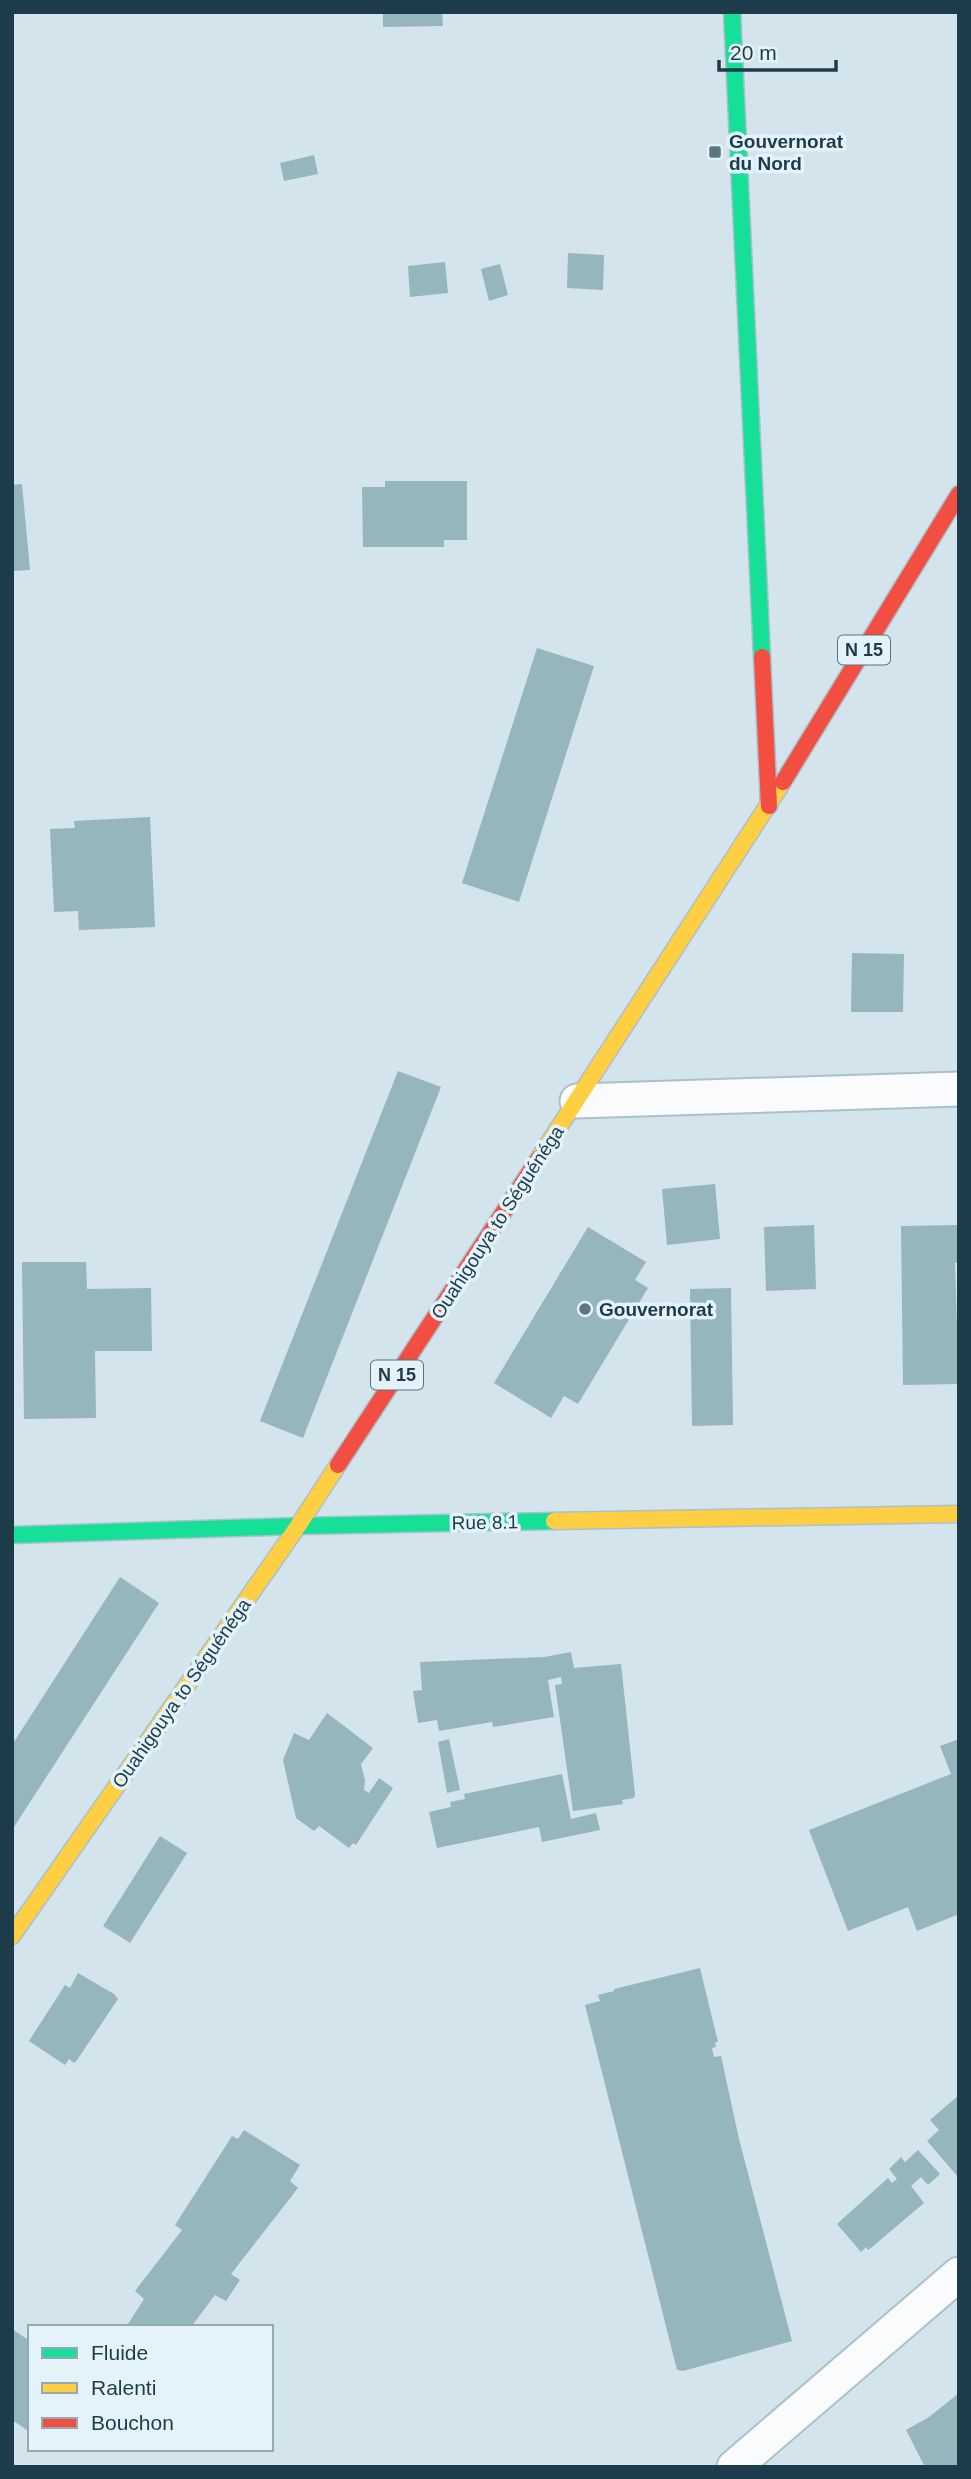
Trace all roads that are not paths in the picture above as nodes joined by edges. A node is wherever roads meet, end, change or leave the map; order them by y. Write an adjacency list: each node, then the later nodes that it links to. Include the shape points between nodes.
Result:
1 (732, 12): 3 (street)
2 (959, 494): 3 (street, Ouahigouya to Séguénéga / N 15)
3 (769, 806): 5 (street, Ouahigouya to Séguénéga / N 15)
4 (959, 1089): 5 (street)
5 (577, 1101): 7 (street, Ouahigouya to Séguénéga / N 15)
6 (959, 1514): 7 (street, Rue 8.1)
7 (298, 1526): 8 (street, Rue 8.1); 9 (street, Ouahigouya to Séguénéga / N 15)
8 (12, 1535)
9 (12, 1936)
10 (959, 2274): 11 (street)
11 (734, 2467)

